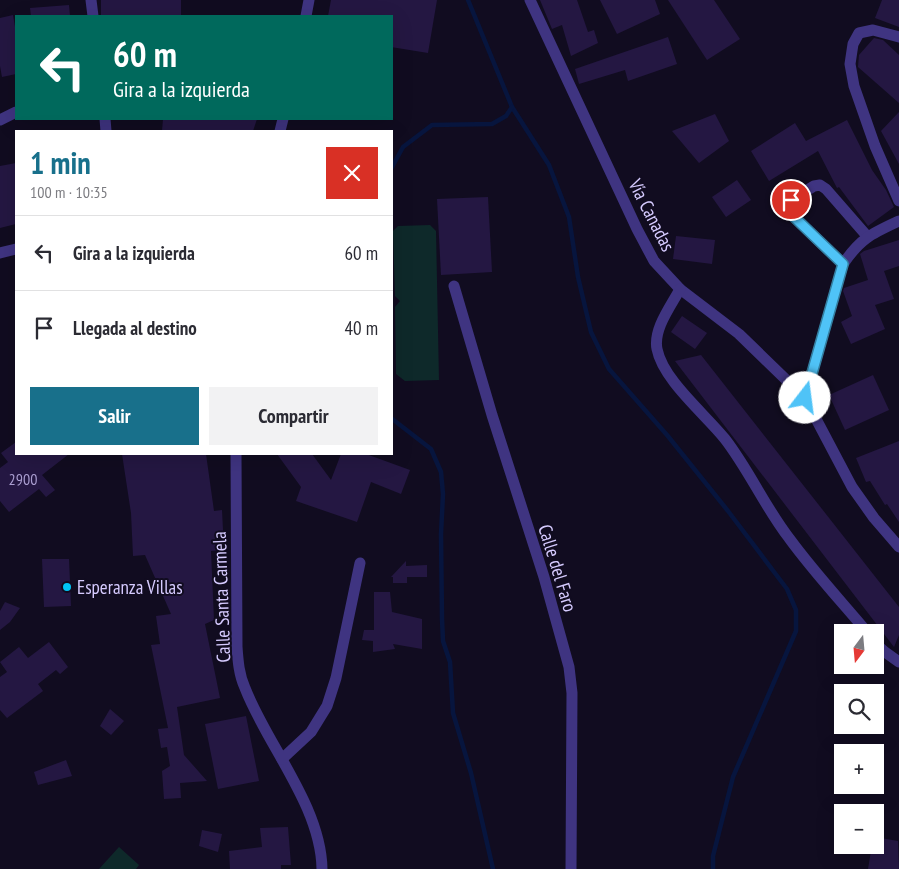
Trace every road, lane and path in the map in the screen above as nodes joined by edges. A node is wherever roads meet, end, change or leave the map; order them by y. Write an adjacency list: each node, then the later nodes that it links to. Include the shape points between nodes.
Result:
1 (91, 0): 4 (street)
2 (309, 0): 5 (street)
3 (530, 0): 16 (street, Vía Canadas, via 645,246)
4 (93, 15)
5 (306, 15)
6 (899, 37): 9 (street, via 873,30 859,33 853,44 850,64 854,86 875,146)
7 (15, 112): 8 (street)
8 (0, 120)
9 (899, 201)
10 (899, 221): 11 (street)
11 (867, 236): 14 (street); 14 (street, via 820,185 791,200 791,214)
12 (15, 249): 13 (street)
13 (0, 253)
14 (843, 264): 17 (street)
15 (454, 286): 26 (street, Calle del Faro, via 569,667 572,692)
16 (680, 289): 17 (street, Vía Canadas, via 739,334); 21 (street, via 659,329 656,345 660,360 685,395 736,454 788,538)
17 (805, 398): 19 (street, Vía Canadas, via 852,487)
18 (236, 455): 24 (street, Calle Santa Carmela, via 238,664 244,687)
19 (899, 547)
20 (360, 564): 24 (street, via 331,698 311,732)
21 (860, 624)
22 (884, 651): 23 (street)
23 (899, 662)
24 (282, 759): 25 (street, Calle Santa Carmela, via 309,814 320,849)
25 (322, 869)
26 (571, 869)

